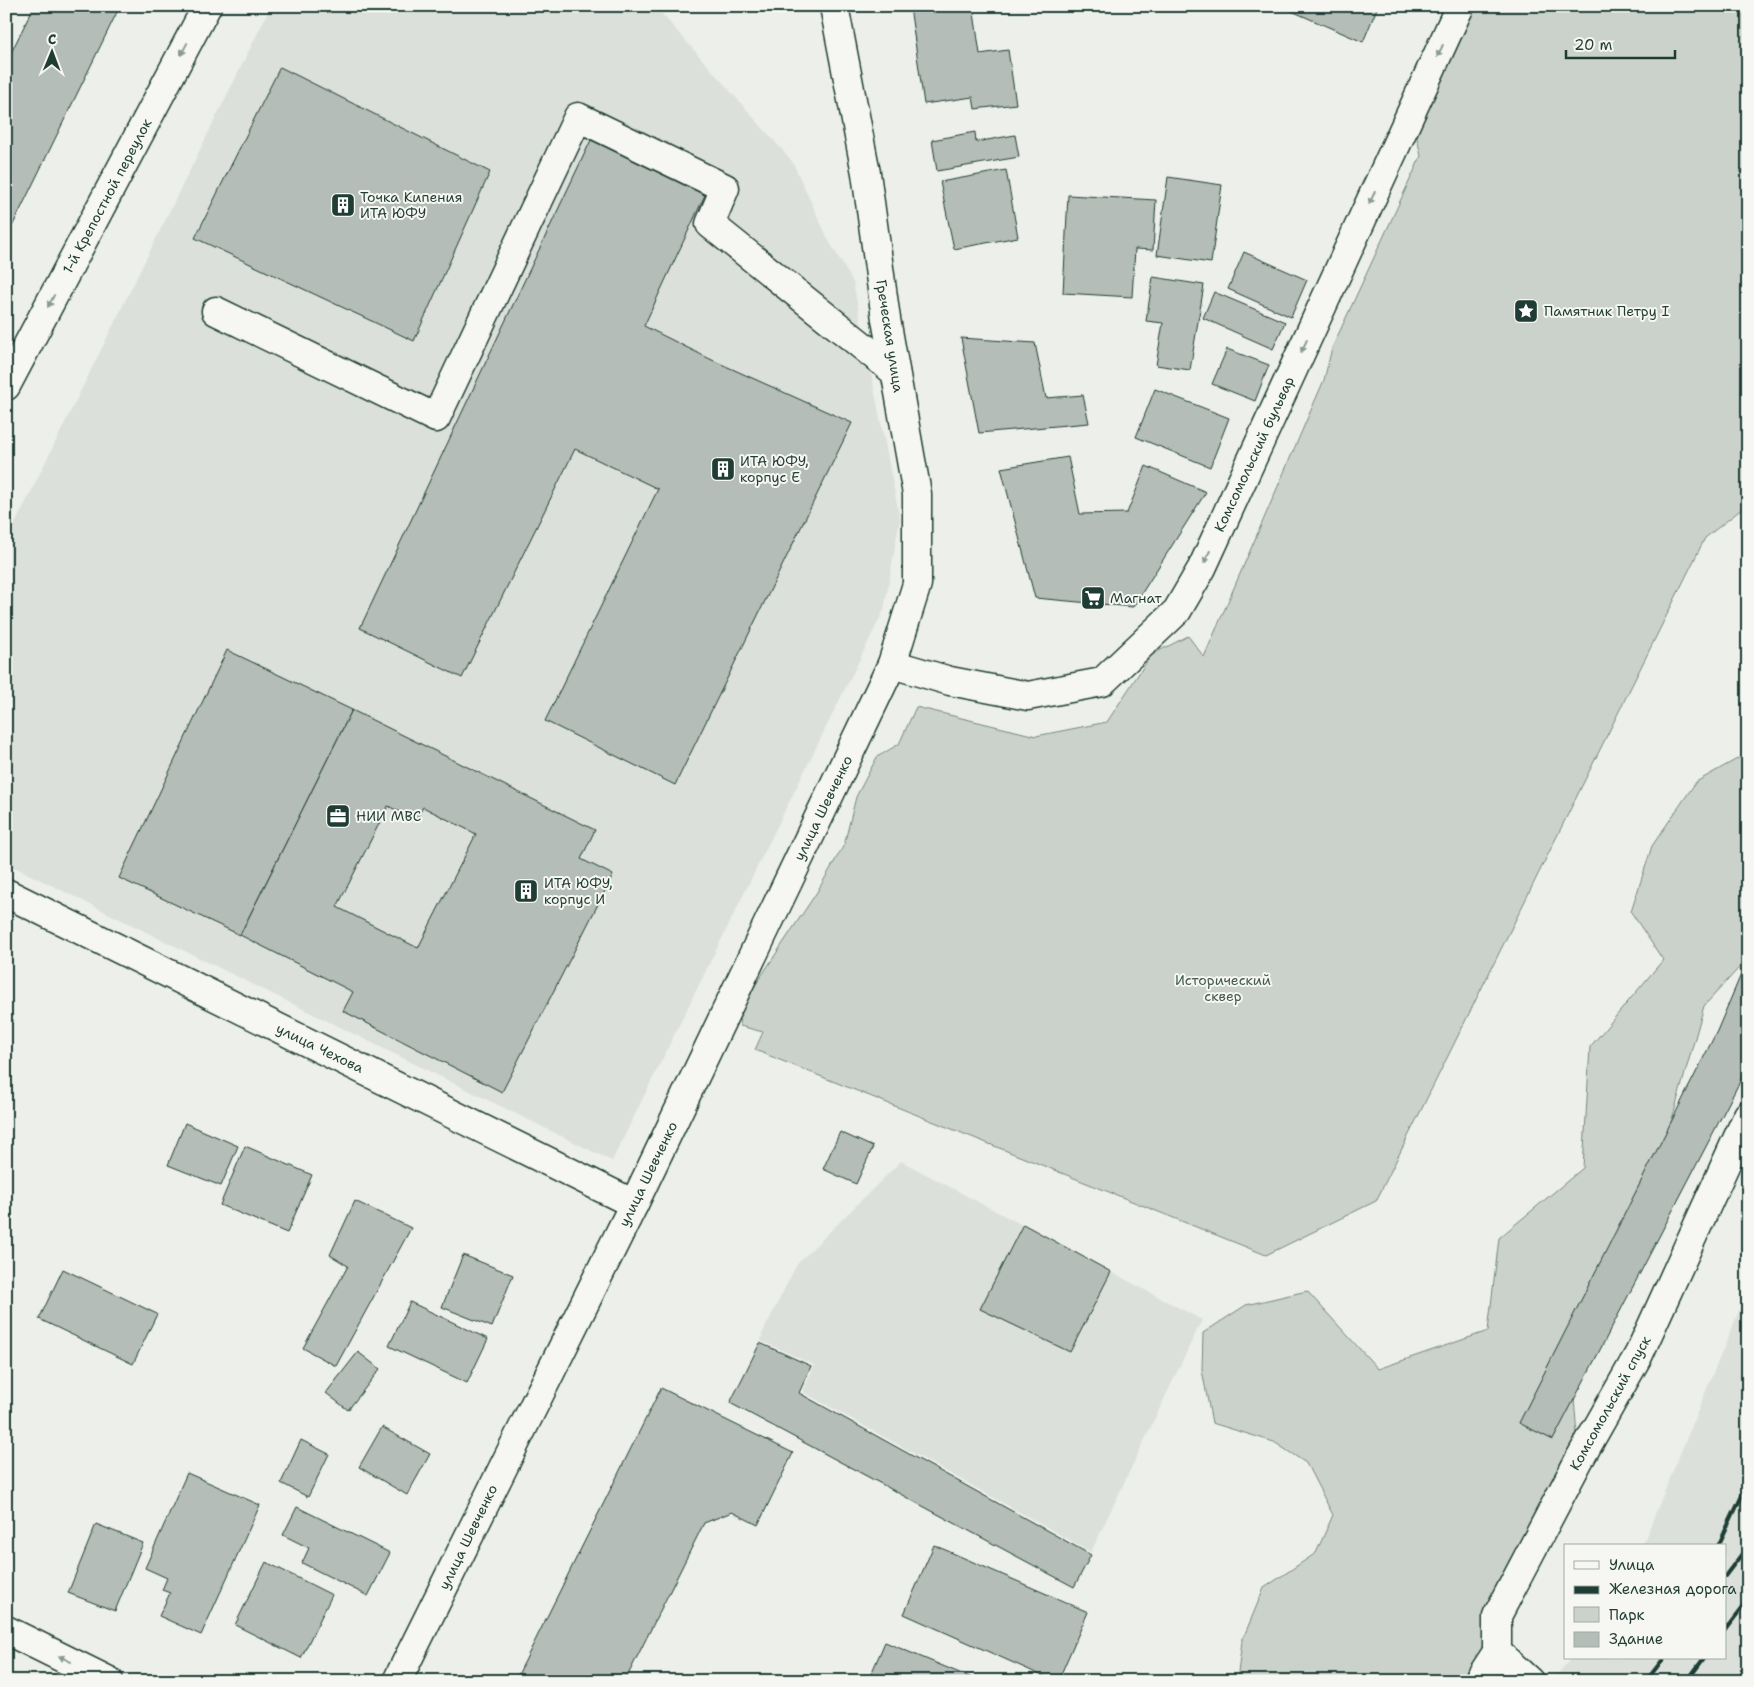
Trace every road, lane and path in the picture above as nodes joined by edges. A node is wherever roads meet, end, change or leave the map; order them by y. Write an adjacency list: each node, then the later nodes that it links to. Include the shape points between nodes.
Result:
1 (834, 6): 5 (street, Греческая улица, via 866,173)
2 (1460, 6): 7 (street, Комсомольский бульвар, one-way to 7, via 1202,568 1177,611 1102,682 1028,696 950,681)
3 (200, 8): 6 (street, 1-й Крепостной переулок, one-way to 6)
4 (216, 311): 5 (street, via 436,418 578,117 724,188 710,224)
5 (895, 372): 7 (street, Греческая улица, via 917,494 917,584)
6 (6, 386)
7 (892, 664): 10 (street, улица Шевченко)
8 (6, 893): 10 (street, улица Чехова)
9 (1748, 1115): 12 (street, Комсомольский спуск, via 1639,1354 1579,1460 1498,1616)
10 (634, 1204): 14 (street, улица Шевченко)
11 (6, 1630): 13 (street, one-way to 11)
12 (1497, 1652): 15 (street); 16 (street)
13 (109, 1681)
14 (397, 1681)
15 (1478, 1681)
16 (1529, 1681)

